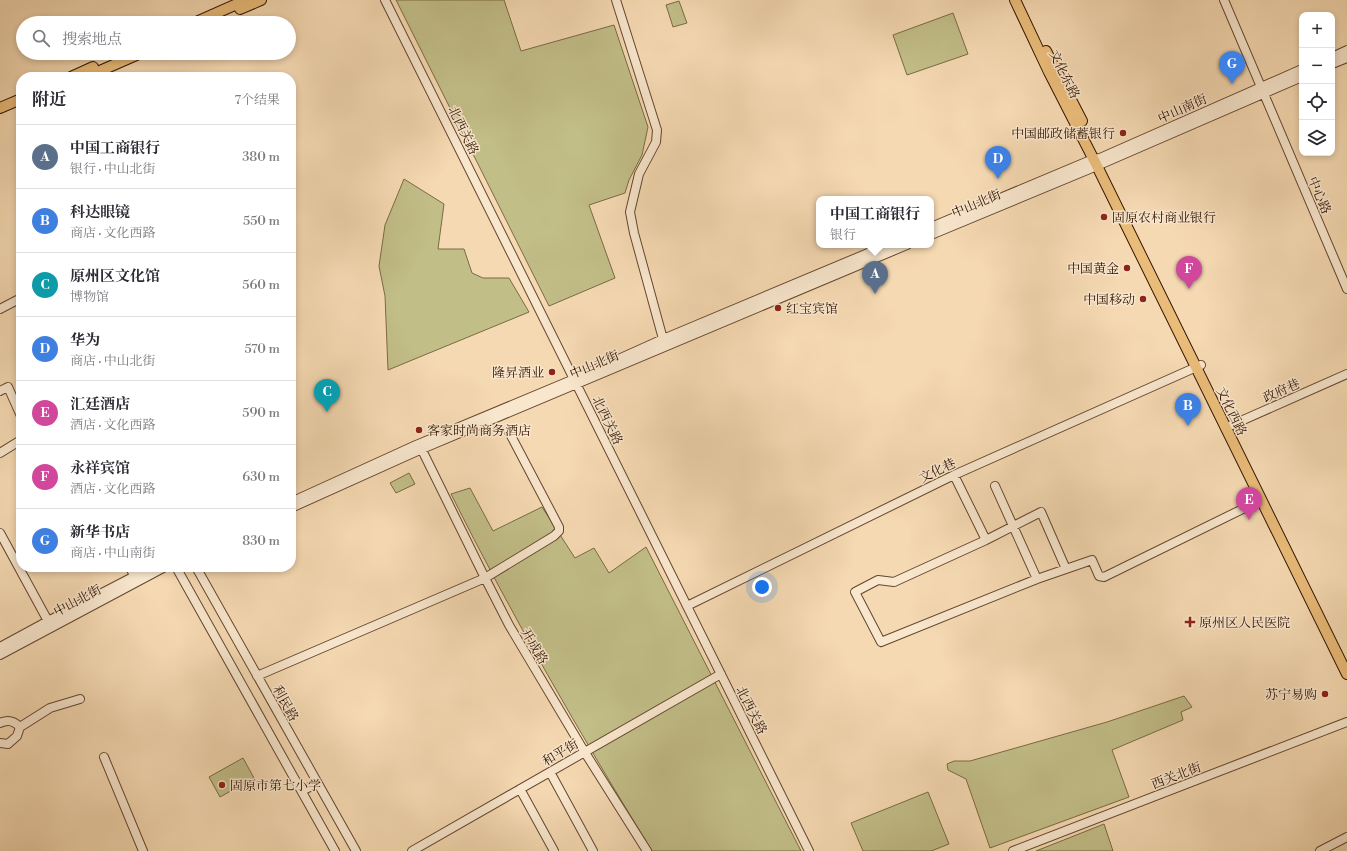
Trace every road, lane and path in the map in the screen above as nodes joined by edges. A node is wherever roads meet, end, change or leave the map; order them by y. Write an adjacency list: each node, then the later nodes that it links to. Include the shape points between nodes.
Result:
1 (261, 0): 7 (main road)
2 (385, 0): 36 (street, 北西关路)
3 (616, 0): 33 (street, via 657,130 656,142 639,174 630,212)
4 (1015, 0): 25 (main road, 文化东路, via 1049,72)
5 (1022, 0): 25 (main road, 文化东路)
6 (1224, 0): 20 (street, 中心路)
7 (244, 2): 8 (main road); 9 (main road)
8 (211, 16)
9 (221, 16)
10 (1347, 50): 11 (street)
11 (1335, 56)
12 (1347, 58): 15 (street)
13 (110, 60): 17 (main road)
14 (124, 60): 18 (main road)
15 (1335, 63)
16 (1299, 71): 20 (street, 中山南街)
17 (82, 72)
18 (97, 72)
19 (1299, 78): 20 (street, 中山南街)
20 (1262, 90): 25 (street, 中山南街); 30 (street, 中心路)
21 (16, 101): 22 (main road)
22 (0, 108)
23 (16, 108): 24 (main road)
24 (0, 115)
25 (1098, 161): 26 (street, 中山北街); 27 (street, 中山北街); 34 (main road, 文化西路)
26 (934, 226)
27 (934, 234)
28 (880, 248): 33 (street, 中山北街)
29 (900, 248): 36 (street, 中山北街)
30 (1347, 289)
31 (16, 301): 32 (street)
32 (0, 309)
33 (663, 339): 36 (street, 中山北街)
34 (1198, 366): 39 (main road, 文化西路); 44 (street, 文化巷)
35 (1347, 374): 39 (street, 政府巷)
36 (575, 381): 42 (street, 中山北街); 63 (street, 北西关路)
37 (0, 391): 38 (street, via 8,387)
38 (16, 405)
39 (1228, 427): 47 (main road, 文化西路); 67 (main road, 文化西路)
40 (508, 430): 61 (street, via 559,531)
41 (16, 443): 43 (street)
42 (421, 447): 46 (street, 中山北街); 48 (street, 中山北街); 61 (street, 开成路)
43 (0, 452)
44 (954, 475): 51 (street); 63 (street, 文化巷)
45 (995, 486): 49 (street)
46 (296, 500)
47 (1261, 500): 53 (street, via 1104,577 1099,576 1092,560); 69 (main road, 文化西路)
48 (296, 506)
49 (1013, 526): 51 (street); 53 (street, via 1041,512); 62 (street)
50 (0, 533): 52 (street)
51 (986, 540): 62 (street, via 894,582 878,580 855,592 881,642)
52 (16, 562)
53 (1066, 569): 62 (street)
54 (22, 572): 64 (street)
55 (132, 572): 60 (street)
56 (142, 572): 60 (street, 中山北街)
57 (156, 572): 66 (street, 中山北街)
58 (179, 572): 81 (street)
59 (199, 572): 70 (street, 利民路)
60 (134, 576): 64 (street, 中山北街)
61 (485, 578): 70 (street); 76 (street, 开成路, via 509,625)
62 (1037, 579)
63 (687, 606): 68 (street, 北西关路)
64 (48, 620): 65 (street, 中山北街)
65 (0, 647)
66 (0, 655)
67 (1347, 661)
68 (721, 674): 76 (street, 和平街); 90 (street, 北西关路)
69 (1347, 674)
70 (257, 676): 79 (street, 利民路)
71 (80, 699): 74 (street, via 50,708)
72 (1347, 722): 91 (street, 西关北街)
73 (0, 723): 74 (street, via 6,720)
74 (20, 726): 75 (street, via 17,736 8,744)
75 (0, 743)
76 (584, 751): 78 (street, 和平街); 89 (street, 开成路)
77 (104, 757): 83 (street)
78 (550, 772): 80 (street, 和平街); 88 (street)
79 (317, 783): 81 (street); 85 (street, 利民路)
80 (520, 789): 86 (street, 和平街); 87 (street)
81 (302, 791): 84 (street)
82 (1347, 837): 92 (street)
83 (143, 851)
84 (335, 851)
85 (356, 851)
86 (412, 851)
87 (554, 851)
88 (593, 851)
89 (647, 851)
90 (809, 851)
91 (1013, 851)
92 (1320, 851)

